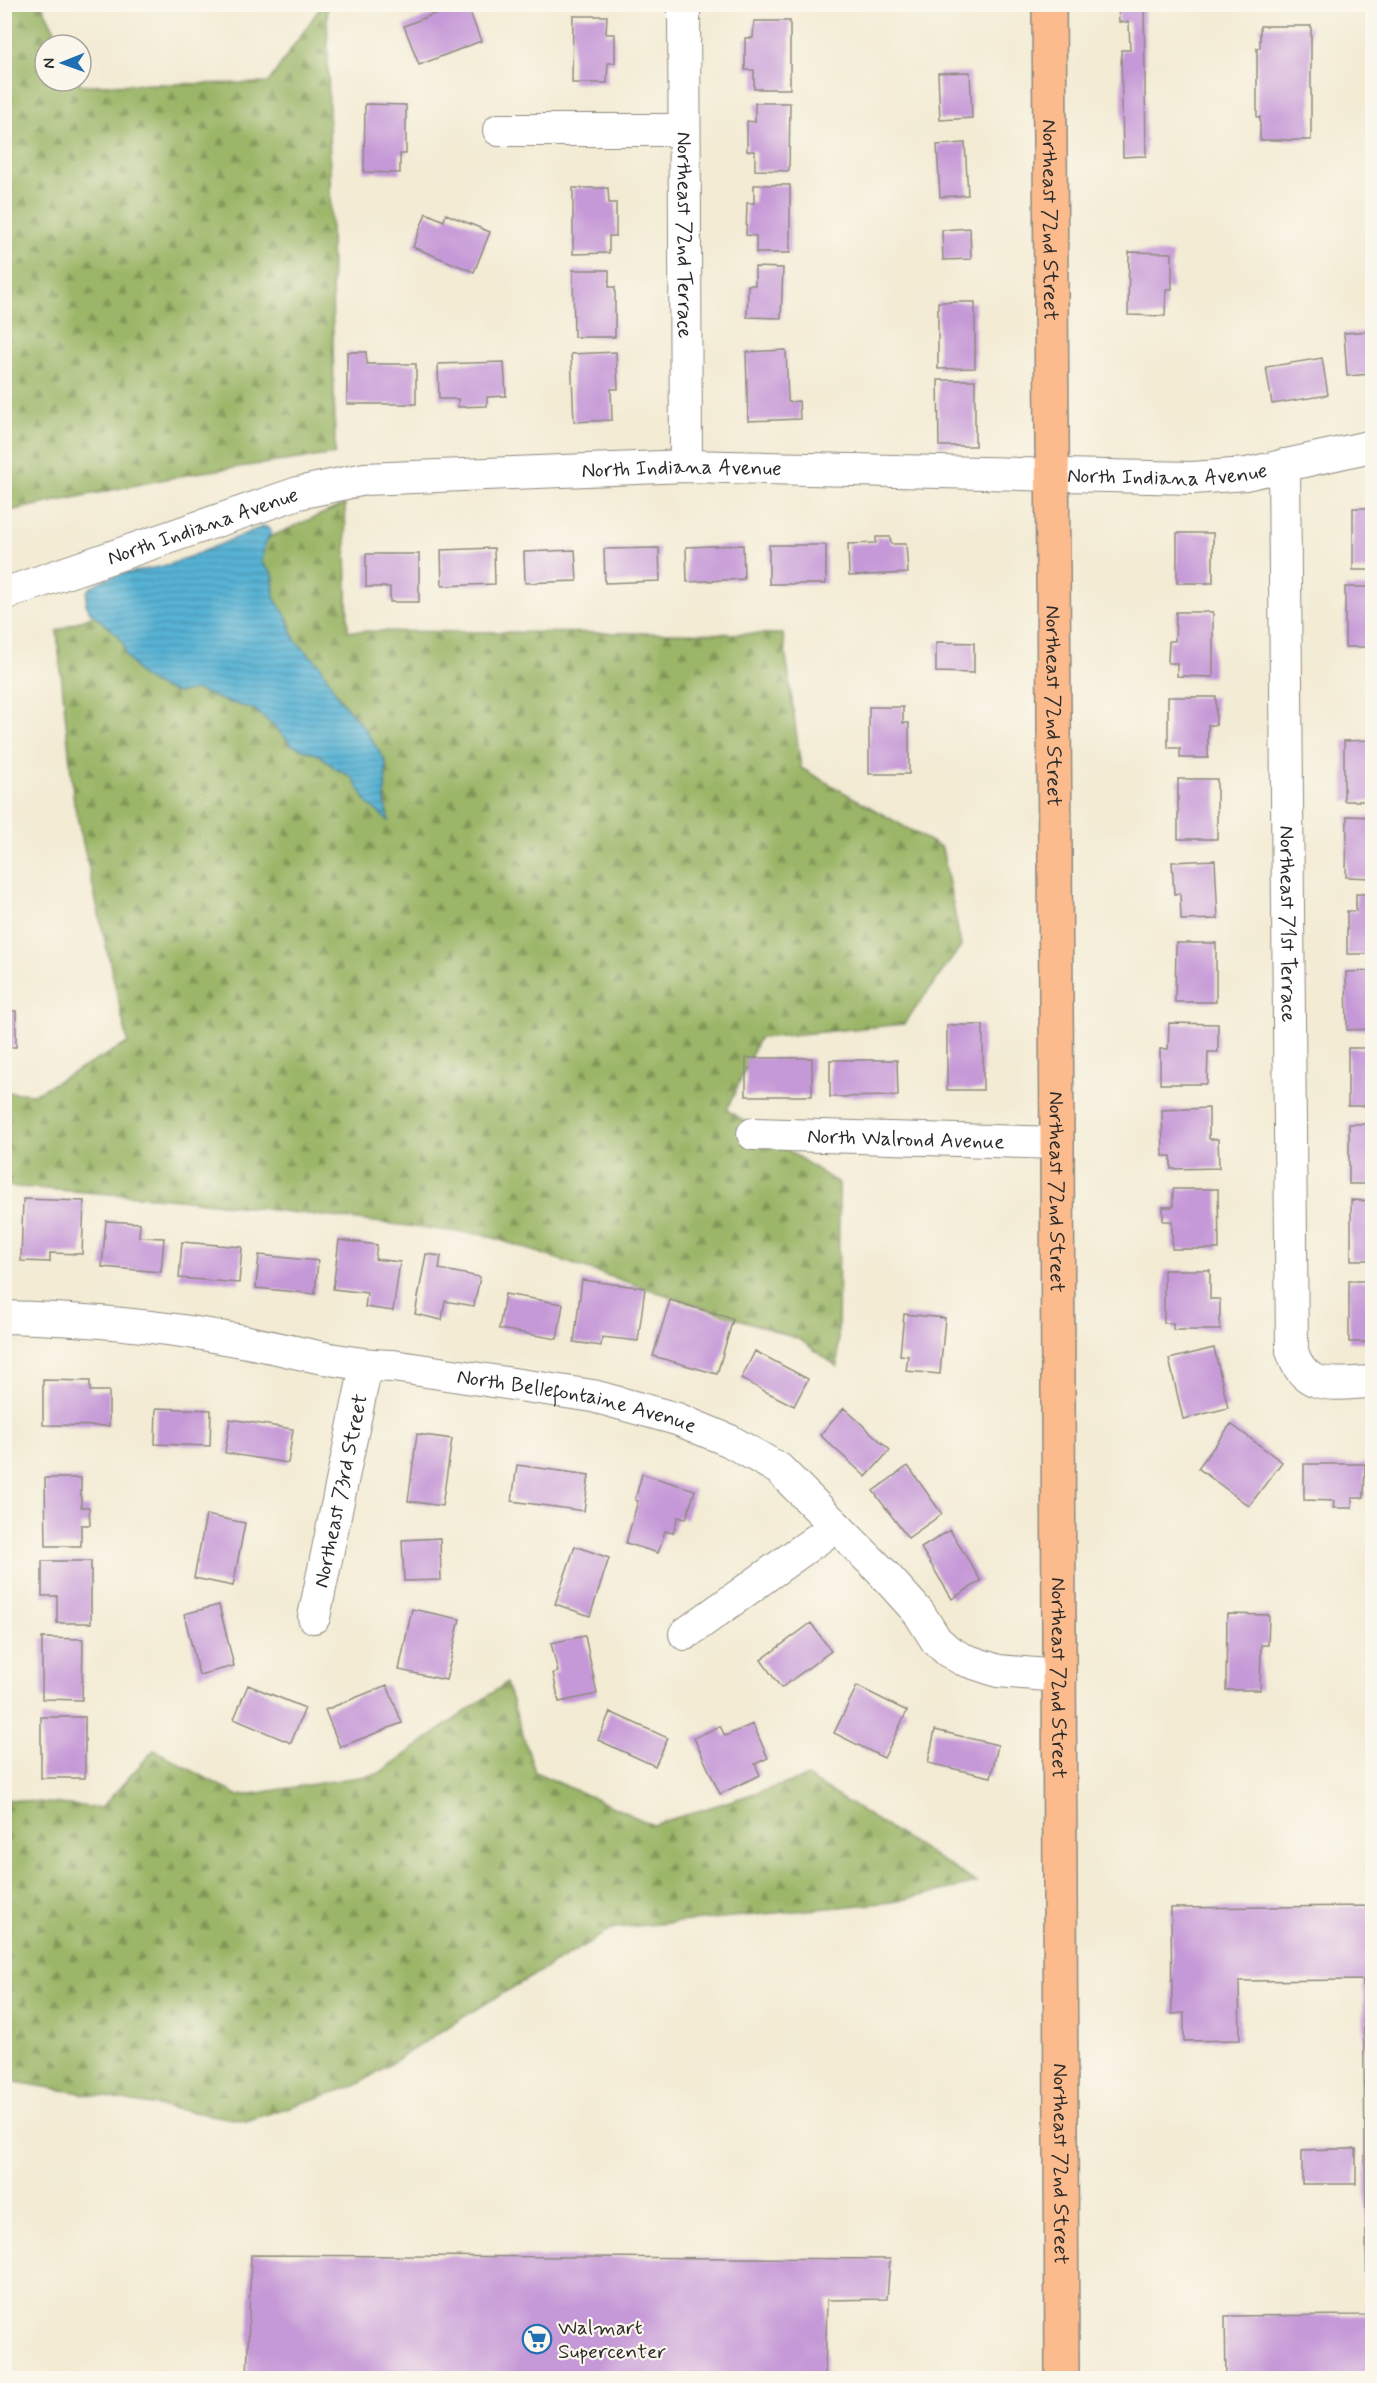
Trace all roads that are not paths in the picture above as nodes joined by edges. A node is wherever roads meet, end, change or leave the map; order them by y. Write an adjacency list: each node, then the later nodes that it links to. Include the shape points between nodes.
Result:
1 (684, 4): 4 (street, Northeast 72nd Terrace)
2 (1049, 4): 8 (main road, Northeast 72nd Street)
3 (500, 130): 4 (street)
4 (684, 130): 7 (street, Northeast 72nd Terrace)
5 (1372, 446): 6 (street, North Indiana Avenue)
6 (1284, 465): 8 (street, North Indiana Avenue, via 1246,474 1193,478); 14 (street, Northeast 71st Terrace, via 1292,1351 1296,1366 1308,1378 1323,1383)
7 (686, 466): 8 (street, North Indiana Avenue); 9 (street, North Indiana Avenue, via 365,479 298,493)
8 (1053, 475): 11 (main road, Northeast 72nd Street)
9 (4, 594)
10 (753, 1134): 11 (street, North Walrond Avenue)
11 (1058, 1143): 18 (main road, Northeast 72nd Street)
12 (4, 1317): 13 (street, North Bellefontaine Avenue, via 123,1324 230,1338)
13 (366, 1365): 15 (street, North Bellefontaine Avenue, via 593,1396 676,1419 730,1441 779,1469); 16 (street, Northeast 73rd Street)
14 (1372, 1382)
15 (836, 1526): 17 (street); 18 (street, North Bellefontaine Avenue, via 919,1613 948,1651 998,1671)
16 (314, 1617)
17 (685, 1634)
18 (1060, 1676): 19 (main road, Northeast 72nd Street)
19 (1062, 2379)

